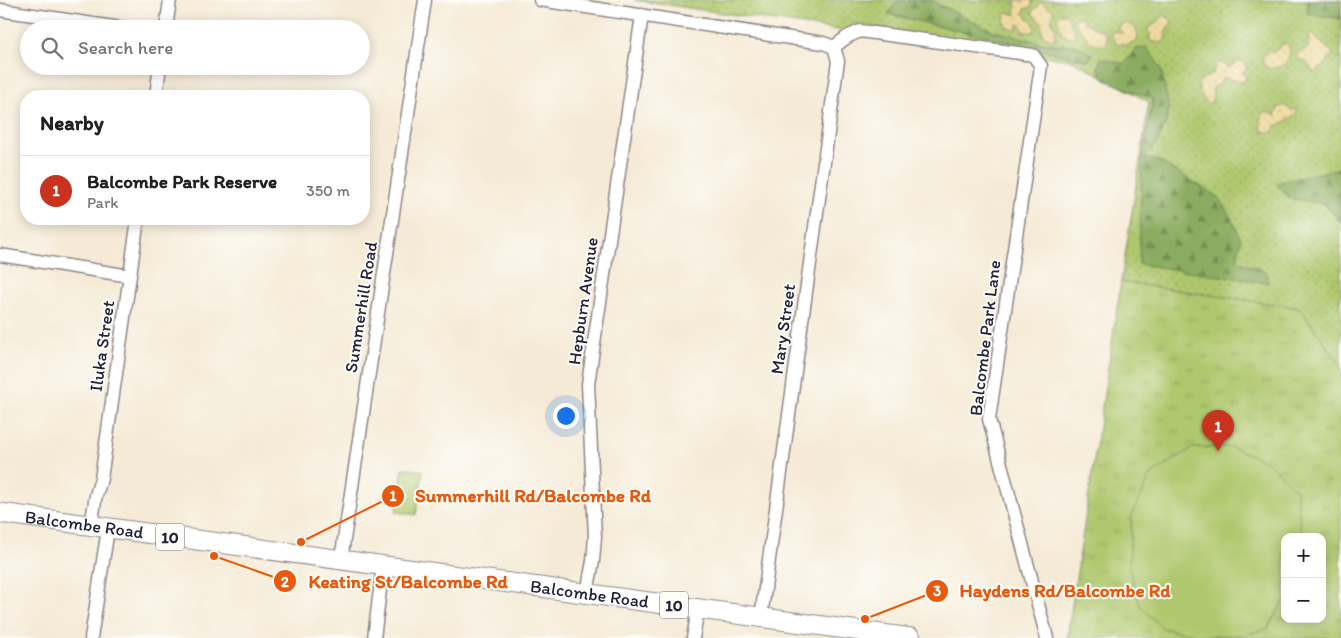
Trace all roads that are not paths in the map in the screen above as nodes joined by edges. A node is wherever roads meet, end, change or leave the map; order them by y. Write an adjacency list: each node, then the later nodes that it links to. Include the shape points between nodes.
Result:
1 (170, 0): 7 (street)
2 (424, 0): 16 (street, Summerhill Road)
3 (540, 0): 5 (street)
4 (0, 10): 6 (street)
5 (642, 15): 8 (street); 18 (street, Hepburn Avenue, via 588,384 595,537)
6 (67, 20)
7 (167, 20)
8 (834, 47): 20 (street, Mary Street, via 838,60); 25 (street, Balcombe Park Lane, via 860,32 1033,56 1041,66 990,419)
9 (159, 75): 10 (street)
10 (157, 90)
11 (137, 225): 13 (street, Iluka Street)
12 (0, 256): 13 (street)
13 (130, 276): 15 (street, Iluka Street, via 101,479 103,496)
14 (0, 513): 15 (main road, Balcombe Road / 10)
15 (99, 528): 16 (main road, Balcombe Road / 10); 21 (street, Iluka Street)
16 (341, 560): 17 (main road, Balcombe Road / 10)
17 (383, 566): 18 (main road, Balcombe Road / 10); 22 (street)
18 (587, 593): 19 (main road, Balcombe Road / 10)
19 (698, 609): 20 (main road, Balcombe Road / 10); 23 (street)
20 (760, 617): 24 (main road, Balcombe Road / 10)
21 (92, 638)
22 (374, 638)
23 (693, 638)
24 (911, 638)
25 (1047, 638)

